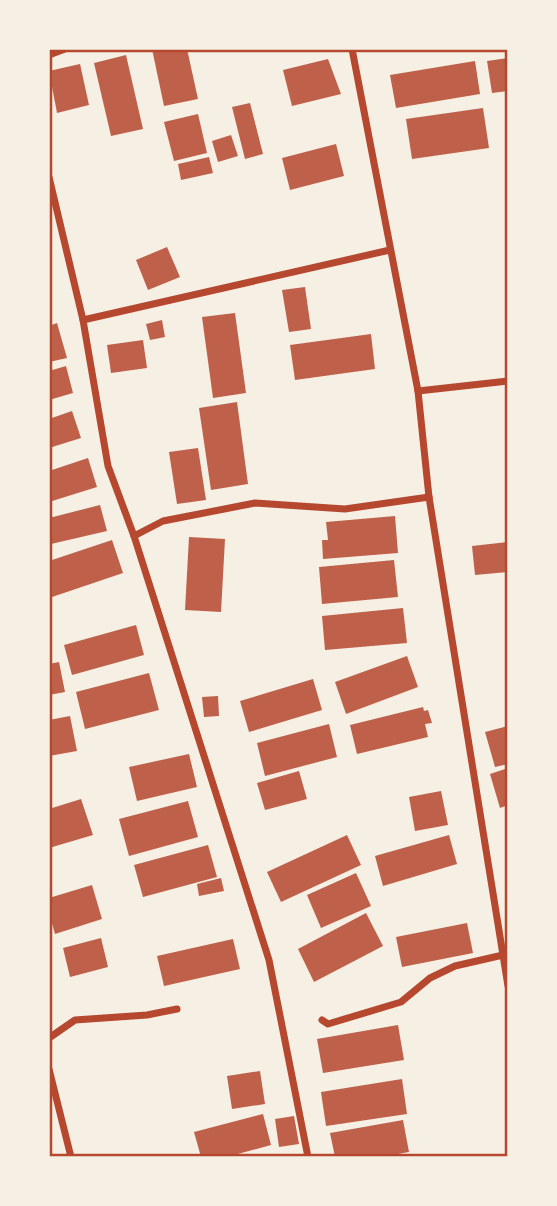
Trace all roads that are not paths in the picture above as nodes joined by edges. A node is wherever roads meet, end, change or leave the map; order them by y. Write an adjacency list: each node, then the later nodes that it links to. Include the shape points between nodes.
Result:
1 (65, 49): 3 (street)
2 (352, 49): 5 (street)
3 (49, 55)
4 (49, 177): 6 (street)
5 (390, 250): 6 (street); 8 (street)
6 (83, 320): 10 (street, via 108,466)
7 (508, 381): 8 (street)
8 (418, 391): 9 (street)
9 (429, 497): 10 (street, via 345,509 255,503 163,521); 11 (street)
10 (134, 536): 18 (street, via 269,960)
11 (503, 955): 12 (street); 14 (street, via 455,966 383,1010 328,1024)
12 (508, 986)
13 (177, 1009): 15 (street, via 147,1016 75,1020)
14 (322, 1020)
15 (49, 1038)
16 (49, 1069): 17 (street)
17 (71, 1157)
18 (308, 1157)

